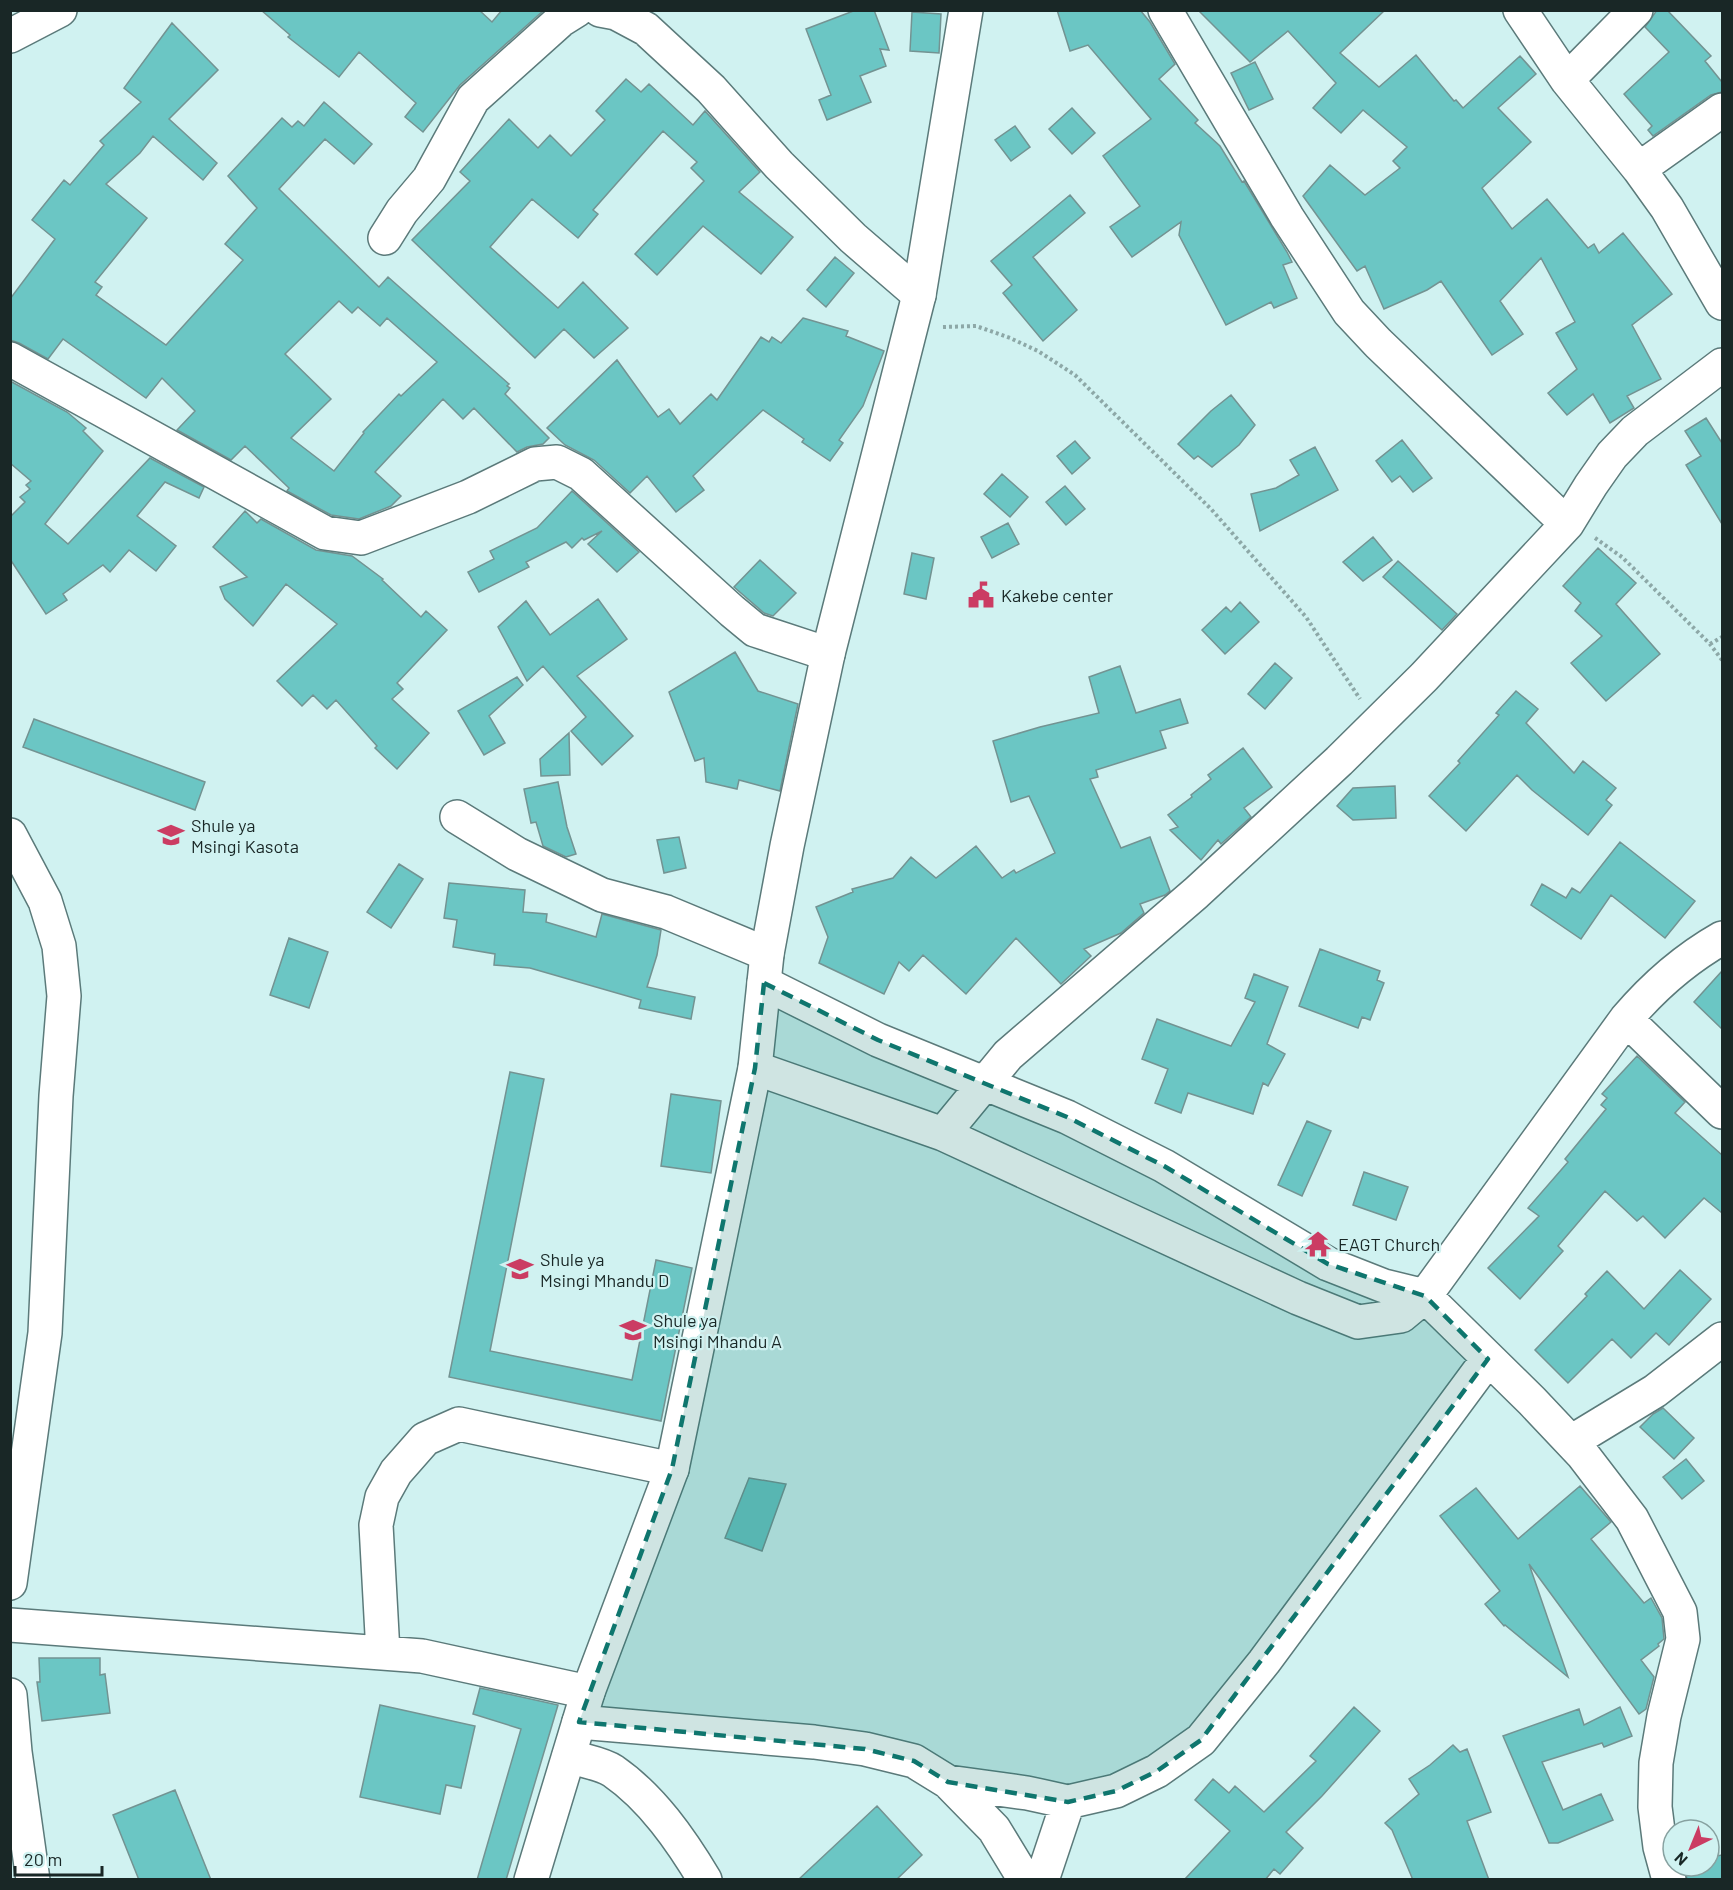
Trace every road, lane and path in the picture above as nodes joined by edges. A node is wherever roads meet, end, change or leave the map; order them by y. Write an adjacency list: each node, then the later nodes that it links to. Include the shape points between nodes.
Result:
1 (60, 10): 8 (street)
2 (577, 10): 12 (street, via 473,99 429,179)
3 (600, 10): 13 (street, via 616,13 646,29 711,89 779,165 853,238)
4 (966, 10): 13 (street)
5 (1165, 10): 18 (street, via 1287,217 1349,312)
6 (1520, 10): 9 (street)
7 (1636, 10): 9 (street)
8 (10, 36)
9 (1567, 80): 11 (street)
10 (1722, 110): 11 (street)
11 (1639, 169): 14 (street, via 1687,239)
12 (385, 238)
13 (920, 295): 15 (street)
14 (1722, 303)
15 (912, 328): 21 (street); 23 (path, via 976,326 1038,351 1076,375 1211,509 1306,617)
16 (10, 359): 21 (street, via 324,533 361,538 468,497 535,464 557,462 581,474 755,630)
17 (1722, 365): 18 (street, via 1635,431 1612,455)
18 (1569, 523): 20 (path, via 1622,558); 23 (street)
19 (1722, 637): 20 (path)
20 (1710, 644): 22 (path)
21 (828, 654): 27 (street, via 787,846)
22 (1722, 660)
23 (1376, 723): 30 (street, via 1196,893 1008,1054)
24 (457, 817): 27 (street, via 517,854 602,895 666,912)
25 (10, 835): 38 (street, via 45,900 59,946 64,996 45,1333)
26 (1722, 938): 28 (street, via 1648,992)
27 (766, 968): 29 (street); 30 (street, via 878,1040)
28 (1626, 1018): 31 (street); 33 (street)
29 (755, 1068): 32 (street); 37 (street)
30 (985, 1083): 32 (street); 33 (street, via 1067,1117 1164,1166 1328,1264 1384,1286)
31 (1722, 1112)
32 (943, 1134): 33 (street, via 1358,1322 1401,1316)
33 (1425, 1296): 35 (street)
34 (1722, 1339): 36 (street, via 1655,1391)
35 (1488, 1359): 36 (street); 45 (street, via 1264,1662 1201,1740 1157,1771 1116,1791)
36 (1570, 1442): 51 (street, via 1632,1520 1680,1612 1683,1639 1656,1763 1655,1807)
37 (672, 1469): 40 (street, via 459,1424 425,1439 396,1472 382,1497 376,1525); 42 (street)
38 (10, 1583)
39 (10, 1625): 40 (street)
40 (383, 1653): 42 (street, via 422,1656)
41 (10, 1695): 46 (street)
42 (584, 1707): 43 (street); 44 (street, via 865,1749 914,1761)
43 (569, 1756): 47 (street); 48 (street, via 611,1770 646,1800 685,1847)
44 (948, 1782): 45 (street); 49 (street, via 994,1829)
45 (1068, 1802): 50 (street)
46 (33, 1880)
47 (531, 1880)
48 (705, 1880)
49 (1025, 1880)
50 (1042, 1880)
51 (1669, 1880)

